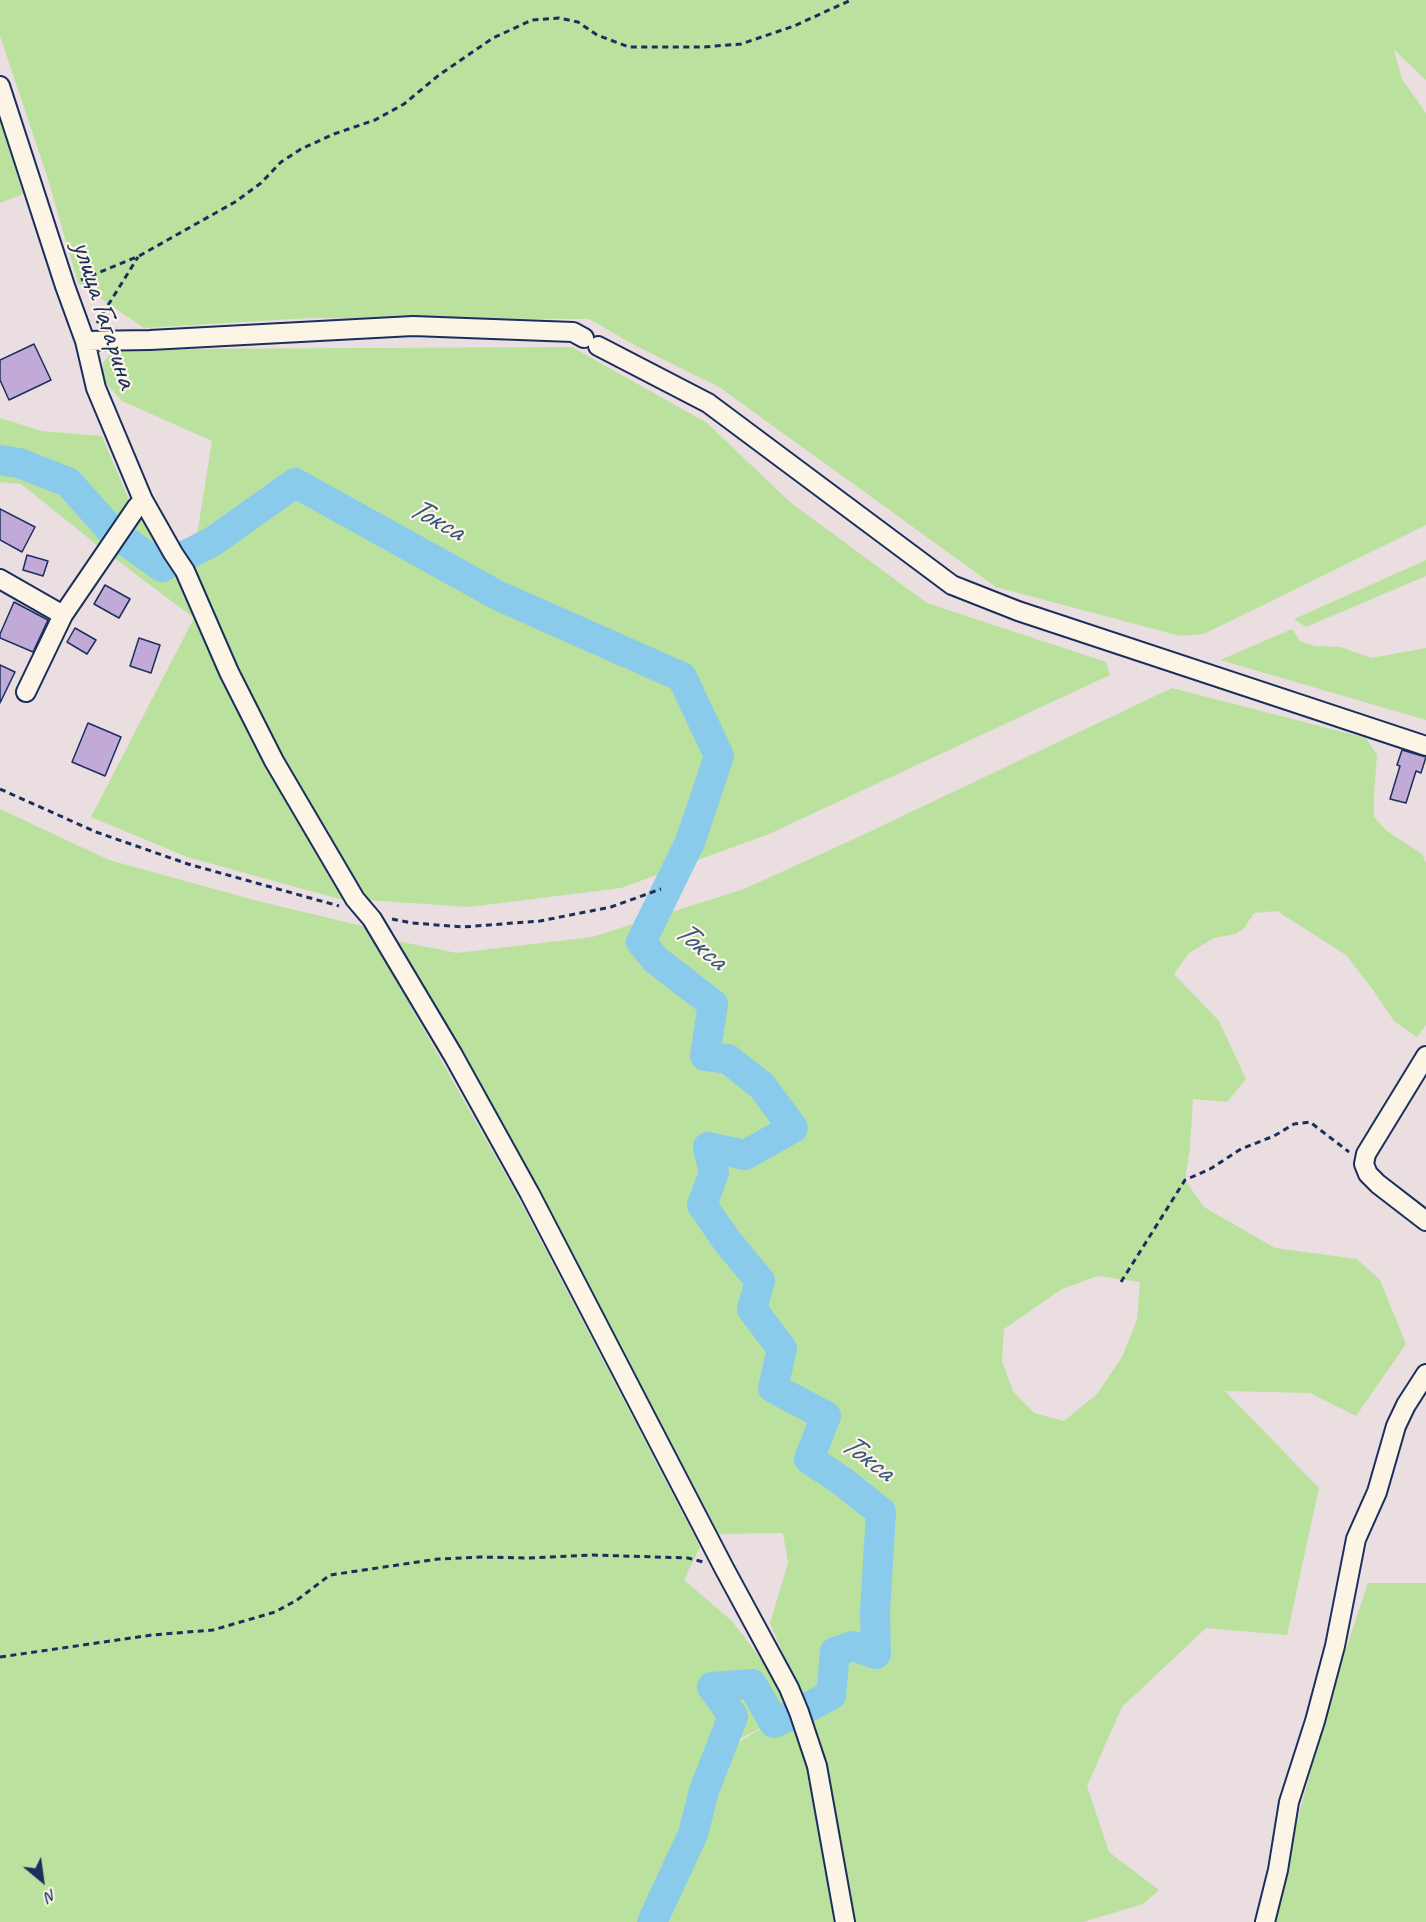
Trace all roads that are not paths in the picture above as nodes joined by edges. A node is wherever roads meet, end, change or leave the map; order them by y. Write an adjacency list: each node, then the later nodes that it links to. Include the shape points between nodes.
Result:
1 (0, 86): 2 (street, улица Гагарина)
2 (85, 341): 3 (street, улица Гагарина, via 96,388); 7 (street, via 413,326 573,333 708,403 952,585 1018,611)
3 (143, 500): 5 (street); 11 (street, улица Гагарина, via 185,571 274,761 355,899 372,919 530,1194 789,1688 817,1766)
4 (0, 579): 5 (street)
5 (63, 615): 6 (street)
6 (26, 692)
7 (1426, 746)
8 (1426, 1056): 9 (street, via 1366,1154 1364,1164 1378,1184)
9 (1426, 1221)
10 (1426, 1374): 12 (street, via 1396,1426 1377,1492 1356,1539 1335,1646 1289,1802)
11 (845, 1922)
12 (1265, 1922)

